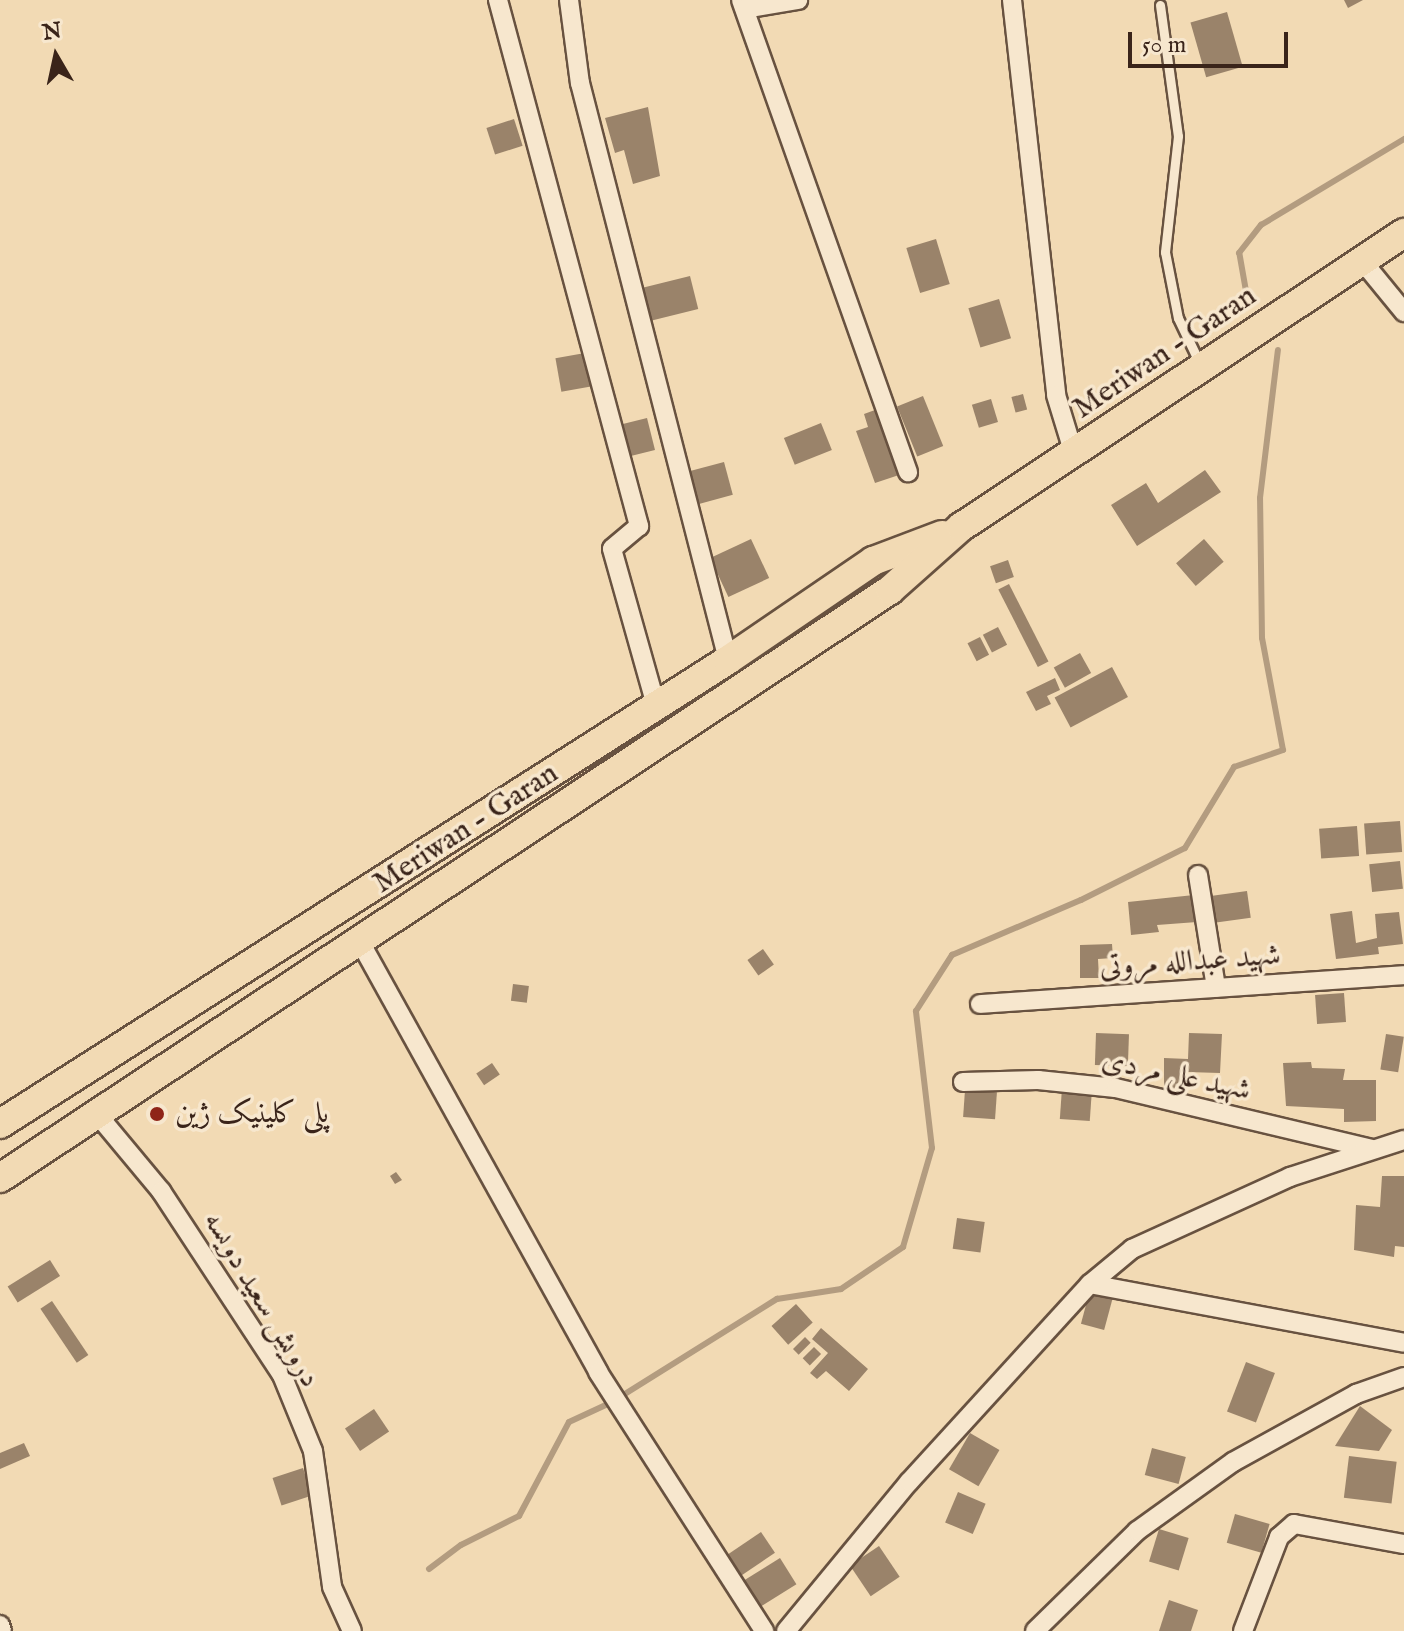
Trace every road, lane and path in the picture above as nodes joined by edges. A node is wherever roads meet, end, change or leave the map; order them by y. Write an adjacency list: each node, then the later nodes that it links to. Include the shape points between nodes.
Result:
1 (498, 0): 15 (street, via 639,526 612,549)
2 (569, 0): 14 (street, via 580,83)
3 (798, 0): 5 (street)
4 (1012, 0): 11 (street, via 1056,395)
5 (743, 5): 12 (street)
6 (1160, 5): 10 (lane, via 1178,136 1165,252 1178,318)
7 (1404, 233): 8 (main road, Meriwan - Garan)
8 (1363, 262): 9 (street); 10 (main road, Meriwan - Garan)
9 (1404, 312)
10 (1203, 369): 11 (main road, Meriwan - Garan)
11 (1074, 454): 13 (main road, Meriwan - Garan)
12 (908, 472)
13 (961, 527): 14 (main road, Meriwan - Garan, via 873,561); 17 (main road, Meriwan - Garan, via 890,590)
14 (728, 660): 15 (main road, Meriwan - Garan)
15 (656, 706): 23 (main road, Meriwan - Garan)
16 (1198, 875): 19 (street)
17 (359, 940): 22 (main road, Meriwan - Garan); 34 (street, via 598,1372)
18 (1404, 975): 19 (street, شهید عبدالله مروتی)
19 (1216, 988): 20 (street, شهید عبدالله مروتی)
20 (980, 1004)
21 (963, 1082): 25 (street, شهید علی مردی, via 1038,1080 1116,1088)
22 (96, 1113): 26 (main road, Meriwan - Garan); 33 (street, درویش سعید دویسه, via 161,1191 282,1375 313,1451 332,1587)
23 (0, 1124)
24 (1404, 1140): 25 (street)
25 (1374, 1150): 27 (street, via 1290,1177 1132,1249)
26 (1, 1175)
27 (1090, 1284): 28 (street); 35 (street, via 909,1482)
28 (1404, 1343)
29 (1404, 1377): 36 (street, via 1356,1394 1233,1462 1137,1531)
30 (1404, 1544): 37 (street, via 1294,1524 1279,1537)
31 (0, 1625): 32 (street)
32 (2, 1631)
33 (352, 1631)
34 (764, 1631)
35 (786, 1631)
36 (1035, 1631)
37 (1243, 1631)

